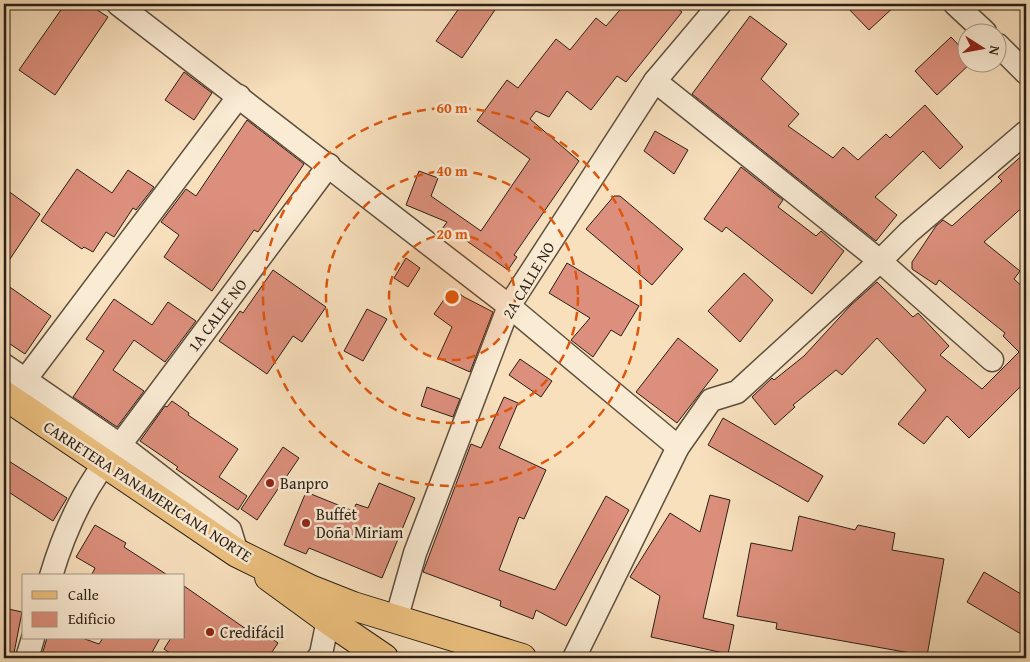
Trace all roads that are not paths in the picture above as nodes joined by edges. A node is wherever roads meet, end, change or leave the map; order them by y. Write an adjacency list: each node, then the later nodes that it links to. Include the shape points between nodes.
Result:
1 (118, 4): 8 (street)
2 (720, 4): 7 (street, 2A CALLE NO)
3 (956, 4): 4 (street)
4 (975, 22)
5 (1008, 55): 6 (street)
6 (1026, 73)
7 (655, 81): 11 (street); 12 (street, 2A CALLE NO)
8 (238, 96): 10 (street); 15 (street)
9 (1026, 132): 11 (street, via 909,232)
10 (328, 165): 12 (street); 17 (street, 1A CALLE NO)
11 (880, 261): 13 (street); 16 (street, via 737,392 711,400)
12 (509, 306): 16 (street); 21 (street, 2A CALLE NO, via 415,553)
13 (992, 360)
14 (4, 365): 15 (street)
15 (14, 392): 17 (main road, CARRETERA PANAMERICANA NORTE)
16 (678, 447): 27 (street)
17 (112, 454): 18 (main road, CARRETERA PANAMERICANA NORTE); 19 (street, 1A CALLE NO, via 60,545)
18 (237, 553): 20 (main road); 21 (main road, CARRETERA PANAMERICANA NORTE, via 310,589)
19 (52, 574)
20 (328, 620): 24 (street); 25 (main road)
21 (396, 620): 26 (main road, CARRETERA PANAMERICANA NORTE)
22 (32, 640): 23 (street)
23 (27, 658)
24 (318, 658)
25 (384, 658)
26 (522, 658)
27 (574, 658)

